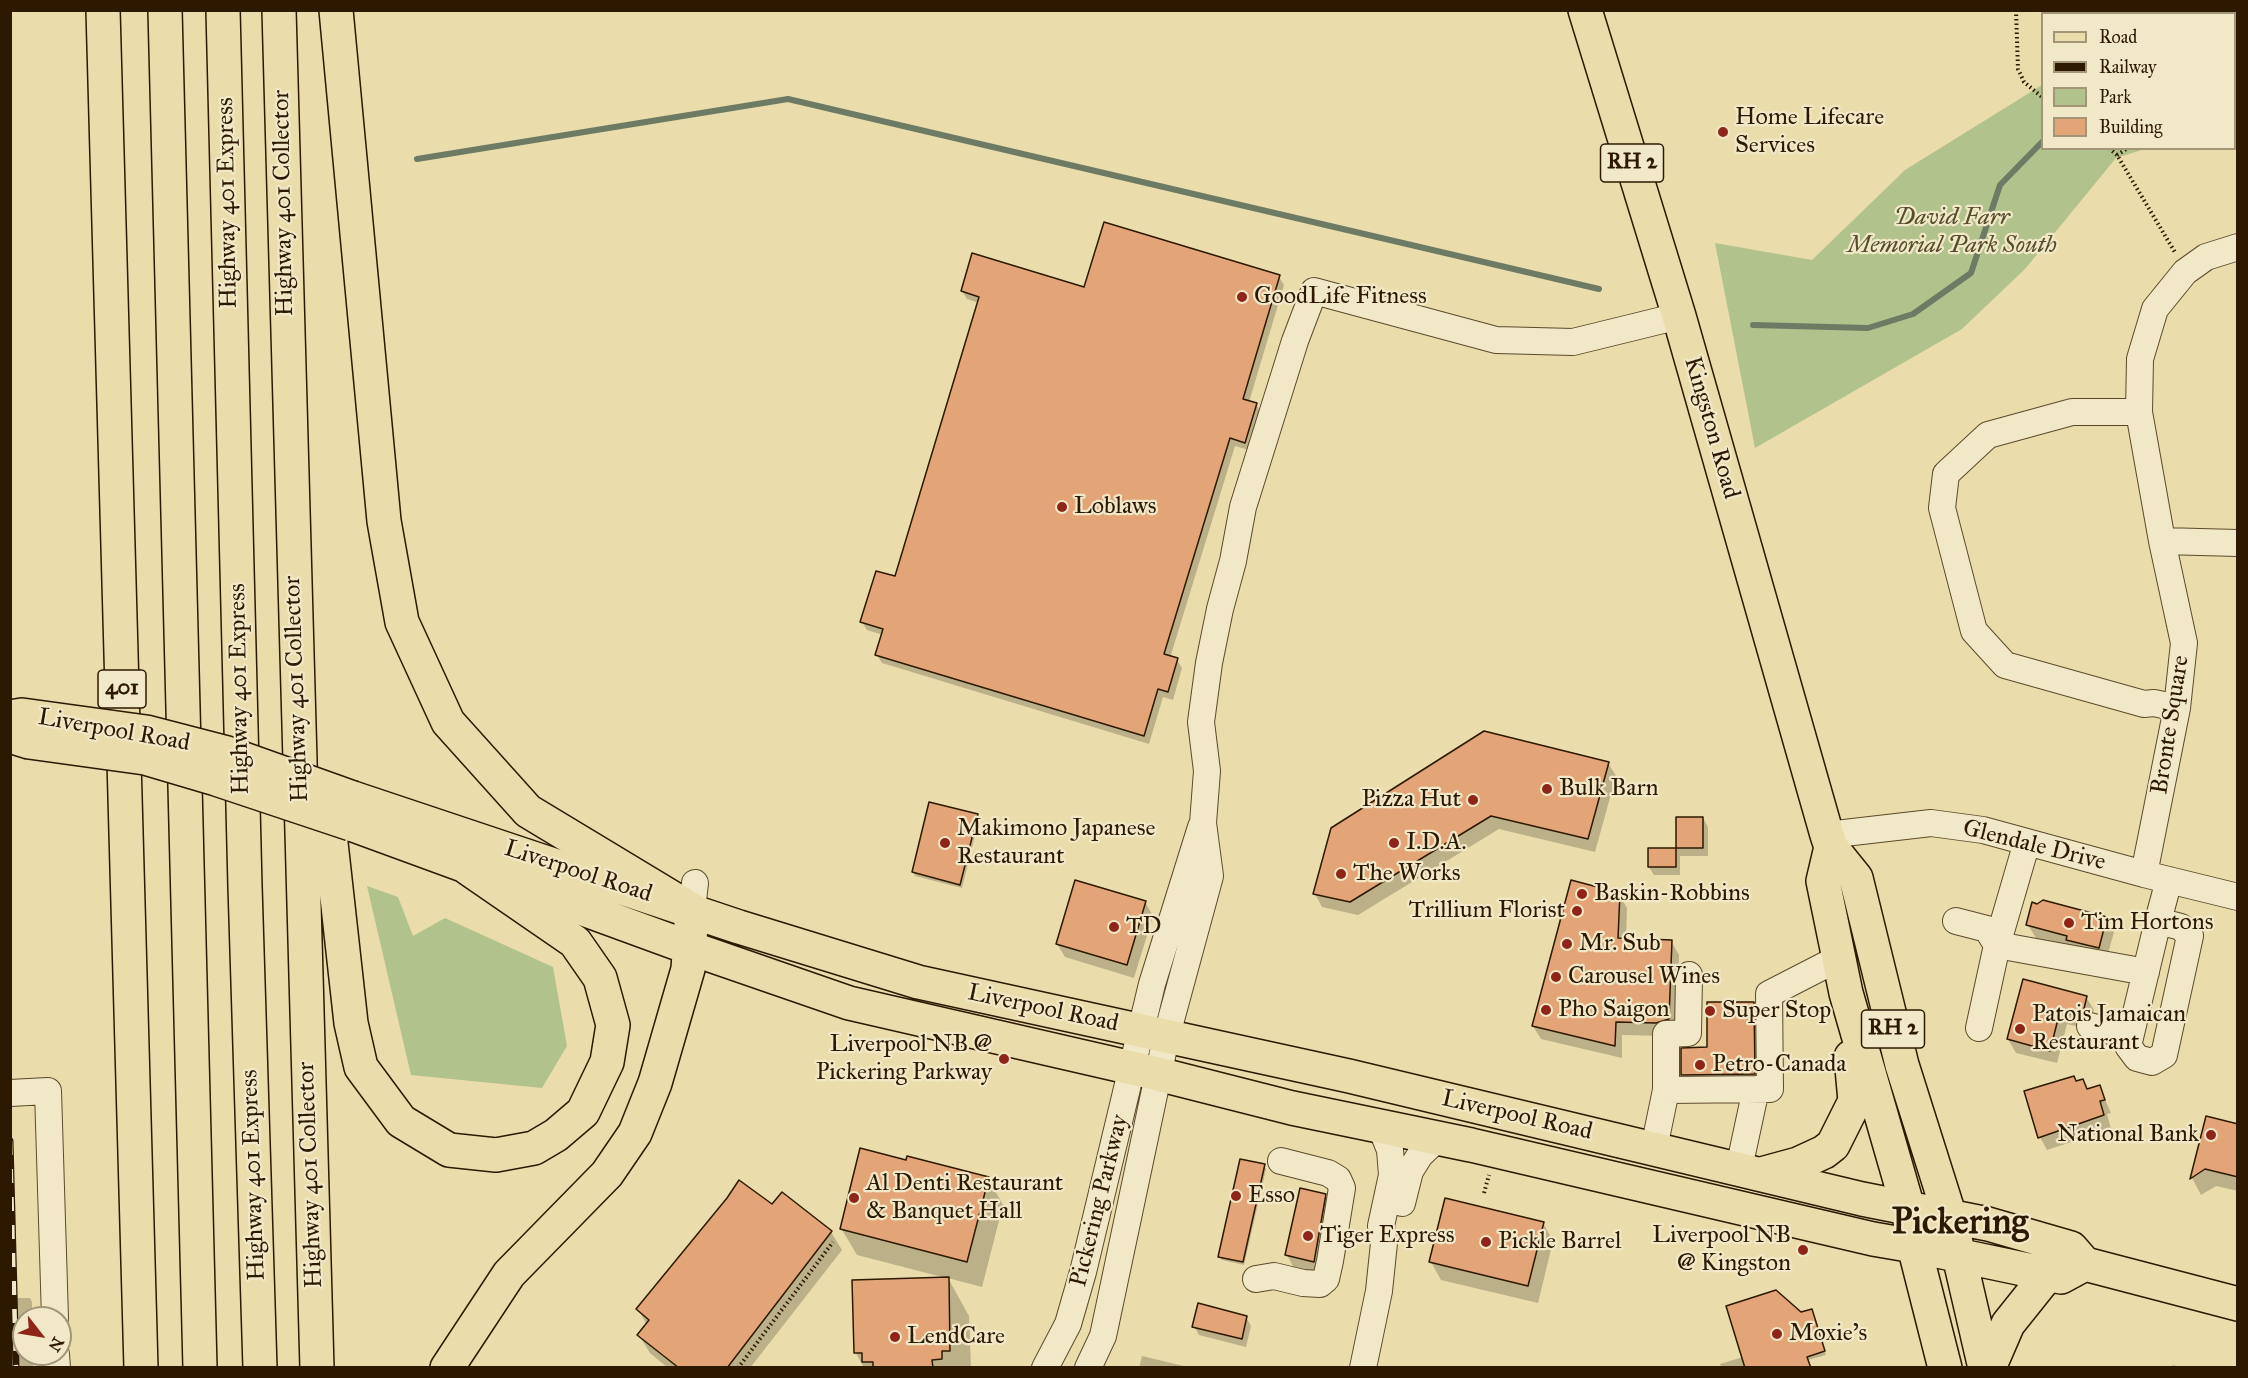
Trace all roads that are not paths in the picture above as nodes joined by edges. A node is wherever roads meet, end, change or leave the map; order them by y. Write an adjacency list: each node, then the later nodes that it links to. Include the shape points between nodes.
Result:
1 (104, 10): 55 (main road, 401)
2 (165, 10): 56 (main road, 401)
3 (223, 10): 57 (main road, Highway 401 Express)
4 (279, 10): 12 (main road, Highway 401 Collector)
5 (336, 10): 22 (main road, via 384,521 402,622 448,722 528,811)
6 (1586, 10): 8 (main road, Kingston Road / RH 2)
7 (2238, 247): 9 (street, Bronte Square, via 2206,257 2185,272 2155,309 2140,359)
8 (1679, 316): 17 (main road, Kingston Road / RH 2); 34 (street, Pickering Parkway, via 1573,342 1496,340 1314,291 1243,507 1220,609 1201,722 1207,771 1203,823 1159,961)
9 (2139, 412): 10 (street, Bronte Square); 13 (street, via 2072,412 1988,435 1946,474 1942,508 1974,631 2005,665 2144,704)
10 (2162, 542): 11 (street); 13 (street, Bronte Square, via 2184,643)
11 (2238, 543)
12 (297, 689): 19 (main road, via 324,782 351,1023 361,1067 401,1121 449,1150 496,1155 534,1148 583,1112 607,1062 613,1025 600,978 575,942); 58 (main road, Highway 401 Collector)
13 (2177, 708): 20 (street, Bronte Square)
14 (10, 717): 16 (main road, Liverpool Road, bridge, via 22,715 146,732 227,753)
15 (10, 736): 16 (main road, Liverpool Road, bridge, via 145,758)
16 (352, 811): 19 (main road, Liverpool Road); 22 (main road, Liverpool Road)
17 (1829, 841): 18 (street, Glendale Drive, via 1931,823 1983,830); 28 (main road, Kingston Road / RH 2, via 1823,881); 46 (main road, Kingston Road / RH 2, via 1856,878 1902,1065)
18 (2027, 842): 20 (street, Glendale Drive); 26 (street)
19 (469, 868): 27 (main road, Liverpool Road)
20 (2144, 874): 21 (street, Glendale Drive)
21 (2169, 880): 23 (street, Glendale Drive); 25 (street)
22 (694, 897): 27 (main road); 34 (main road, Liverpool Road, via 918,982)
23 (2238, 897)
24 (1956, 921): 26 (street, via 1987,929)
25 (2158, 921): 29 (street); 35 (street, via 2181,927 2190,936 2164,1055 2152,1062 2137,1058 2128,1047)
26 (1997, 945): 29 (street); 33 (street)
27 (690, 948): 36 (main road, Liverpool Road, via 849,1004); 59 (main road, via 688,969 655,1083 635,1133 607,1174 509,1274)
28 (1839, 958): 31 (main road, Kingston Road / RH 2); 37 (street, via 1770,994 1770,1089)
29 (2146, 972): 35 (street)
30 (1689, 975): 38 (street, via 1688,1033 1666,1034)
31 (1846, 993): 44 (main road, via 1855,1101 1833,1145 1798,1164); 45 (main road, Kingston Road / RH 2)
32 (2090, 1026): 35 (street)
33 (1979, 1028)
34 (1153, 1034): 36 (street, Pickering Parkway); 42 (main road, Liverpool Road)
35 (2130, 1036)
36 (1145, 1071): 40 (main road, Liverpool Road, via 1292,1108); 60 (street, Pickering Parkway, via 1068,1324); 61 (street, Pickering Parkway, via 1104,1336)
37 (1756, 1089): 38 (street); 44 (street)
38 (1666, 1090): 42 (street)
39 (10, 1093): 54 (street, via 48,1091)
40 (1380, 1125): 41 (main road, Liverpool Road); 47 (street, via 1390,1150 1392,1175 1381,1226)
41 (1438, 1138): 47 (street, via 1419,1155 1410,1171 1395,1229); 48 (main road, Liverpool Road)
42 (1654, 1148): 44 (main road, Liverpool Road)
43 (1281, 1161): 52 (street, via 1338,1179 1342,1188 1330,1261 1326,1279 1320,1284 1274,1276)
44 (1751, 1171): 45 (main road, Liverpool Road)
45 (1908, 1208): 46 (main road, Liverpool Road); 48 (main road, Kingston Road / RH 2)
46 (1950, 1216): 49 (main road, Kingston Road / RH 2); 50 (main road, Liverpool Road, via 2071,1248)
47 (1384, 1244): 62 (street)
48 (1914, 1246): 49 (main road, Liverpool Road); 63 (main road, Kingston Road / RH 2)
49 (1959, 1255): 51 (main road, Liverpool Road); 64 (main road, Kingston Road / RH 2)
50 (2085, 1264): 51 (main road, Liverpool Road, via 2061,1277); 53 (main road, Liverpool Road)
51 (2048, 1274): 64 (main road, via 2008,1324)
52 (1256, 1279)
53 (2238, 1304)
54 (55, 1306)
55 (141, 1368)
56 (200, 1368)
57 (260, 1368)
58 (317, 1368)
59 (447, 1368)
60 (1045, 1368)
61 (1088, 1368)
62 (1363, 1368)
63 (1945, 1368)
64 (1987, 1368)

